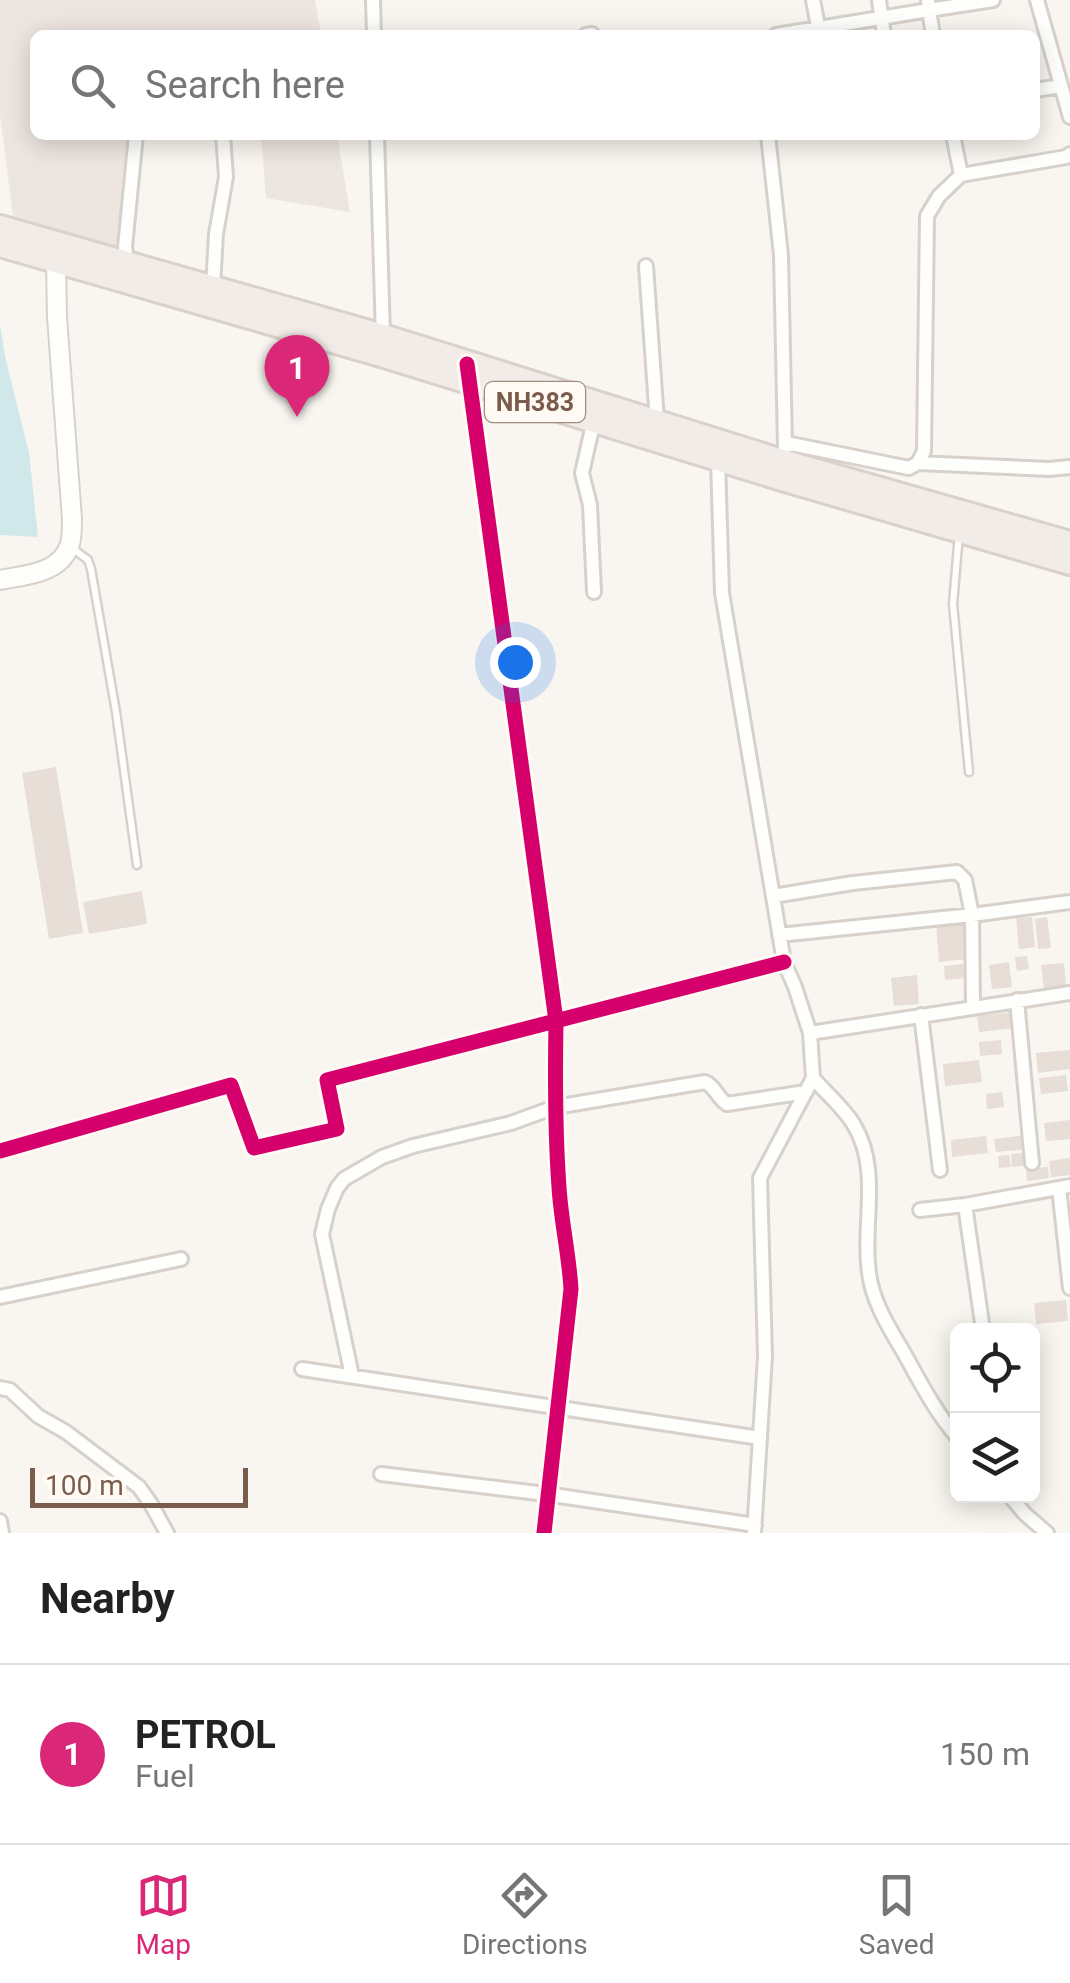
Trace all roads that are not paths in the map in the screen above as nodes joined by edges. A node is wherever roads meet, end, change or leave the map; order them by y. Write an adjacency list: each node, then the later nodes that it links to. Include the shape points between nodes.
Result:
1 (373, 0): 9 (street)
2 (813, 0): 8 (street)
3 (879, 0): 7 (street)
4 (993, 0): 6 (street)
5 (1038, 0): 13 (street)
6 (928, 5): 7 (street); 12 (street)
7 (881, 16): 8 (street); 11 (street)
8 (818, 28): 10 (street)
9 (374, 30)
10 (806, 30)
11 (883, 30)
12 (932, 30)
13 (1061, 86): 14 (street); 15 (street)
14 (1040, 89)
15 (1070, 117)
16 (136, 140): 26 (street)
17 (223, 140): 28 (street, via 226,177)
18 (378, 140): 29 (street)
19 (769, 140): 34 (street, via 781,255)
20 (954, 140): 22 (street)
21 (1070, 154): 22 (street)
22 (961, 175): 35 (street, via 928,216 924,451)
23 (0, 227): 26 (highway, NH383)
24 (0, 245): 25 (highway, NH383)
25 (56, 262): 30 (highway, NH383); 39 (main road)
26 (127, 262): 28 (highway, NH383)
27 (646, 266): 32 (street)
28 (214, 286): 29 (highway, NH383)
29 (384, 336): 30 (highway, NH383)
30 (468, 373): 31 (highway, NH383); 32 (highway, NH383); 54 (street)
31 (594, 420): 33 (highway, NH383); 42 (street, via 582,474)
32 (657, 421): 34 (highway, NH383)
33 (718, 459): 34 (highway, NH383); 45 (street, via 722,593)
34 (783, 461): 35 (street, via 909,468); 37 (highway, NH383); 38 (highway, NH383)
35 (918, 462): 36 (street)
36 (1070, 467)
37 (959, 532): 40 (highway, NH383); 43 (lane, via 953,604)
38 (1070, 542)
39 (69, 546): 41 (main road, via 54,567); 44 (lane, via 91,569)
40 (1070, 562)
41 (0, 580)
42 (594, 592)
43 (969, 772)
44 (137, 865)
45 (772, 896): 47 (street, via 957,872 966,880); 48 (street)
46 (1070, 902): 47 (street)
47 (972, 915): 48 (street); 52 (street)
48 (778, 935): 49 (street)
49 (784, 962): 54 (street); 55 (street)
50 (1070, 994): 51 (street)
51 (1017, 1000): 52 (street); 60 (street)
52 (973, 1006): 53 (street)
53 (921, 1015): 55 (street); 61 (street)
54 (556, 1021): 58 (street); 59 (street, via 328,1080 338,1130 254,1148 231,1085)
55 (810, 1033): 56 (street)
56 (813, 1078): 57 (street); 73 (street, via 854,1124 870,1171 871,1285)
57 (806, 1092): 58 (street, via 727,1104 705,1082); 74 (street, via 760,1178)
58 (555, 1107): 70 (street, via 413,1146 356,1170 337,1188 322,1234); 72 (street, via 570,1289)
59 (0, 1151)
60 (1032, 1163)
61 (940, 1170)
62 (1064, 1187): 63 (street); 66 (street)
63 (965, 1205): 64 (street); 68 (street)
64 (920, 1210)
65 (180, 1259): 67 (street)
66 (1070, 1288)
67 (0, 1297)
68 (983, 1323)
69 (302, 1369): 70 (street)
70 (352, 1376): 72 (street)
71 (0, 1388): 81 (street, via 138,1486)
72 (557, 1406): 74 (street); 76 (street)
73 (950, 1429)
74 (760, 1438): 79 (street)
75 (381, 1474): 76 (street)
76 (546, 1494): 79 (street); 82 (street)
77 (1016, 1503): 83 (street)
78 (0, 1521): 80 (street)
79 (755, 1529)
80 (2, 1533)
81 (166, 1533)
82 (544, 1533)
83 (1046, 1533)

